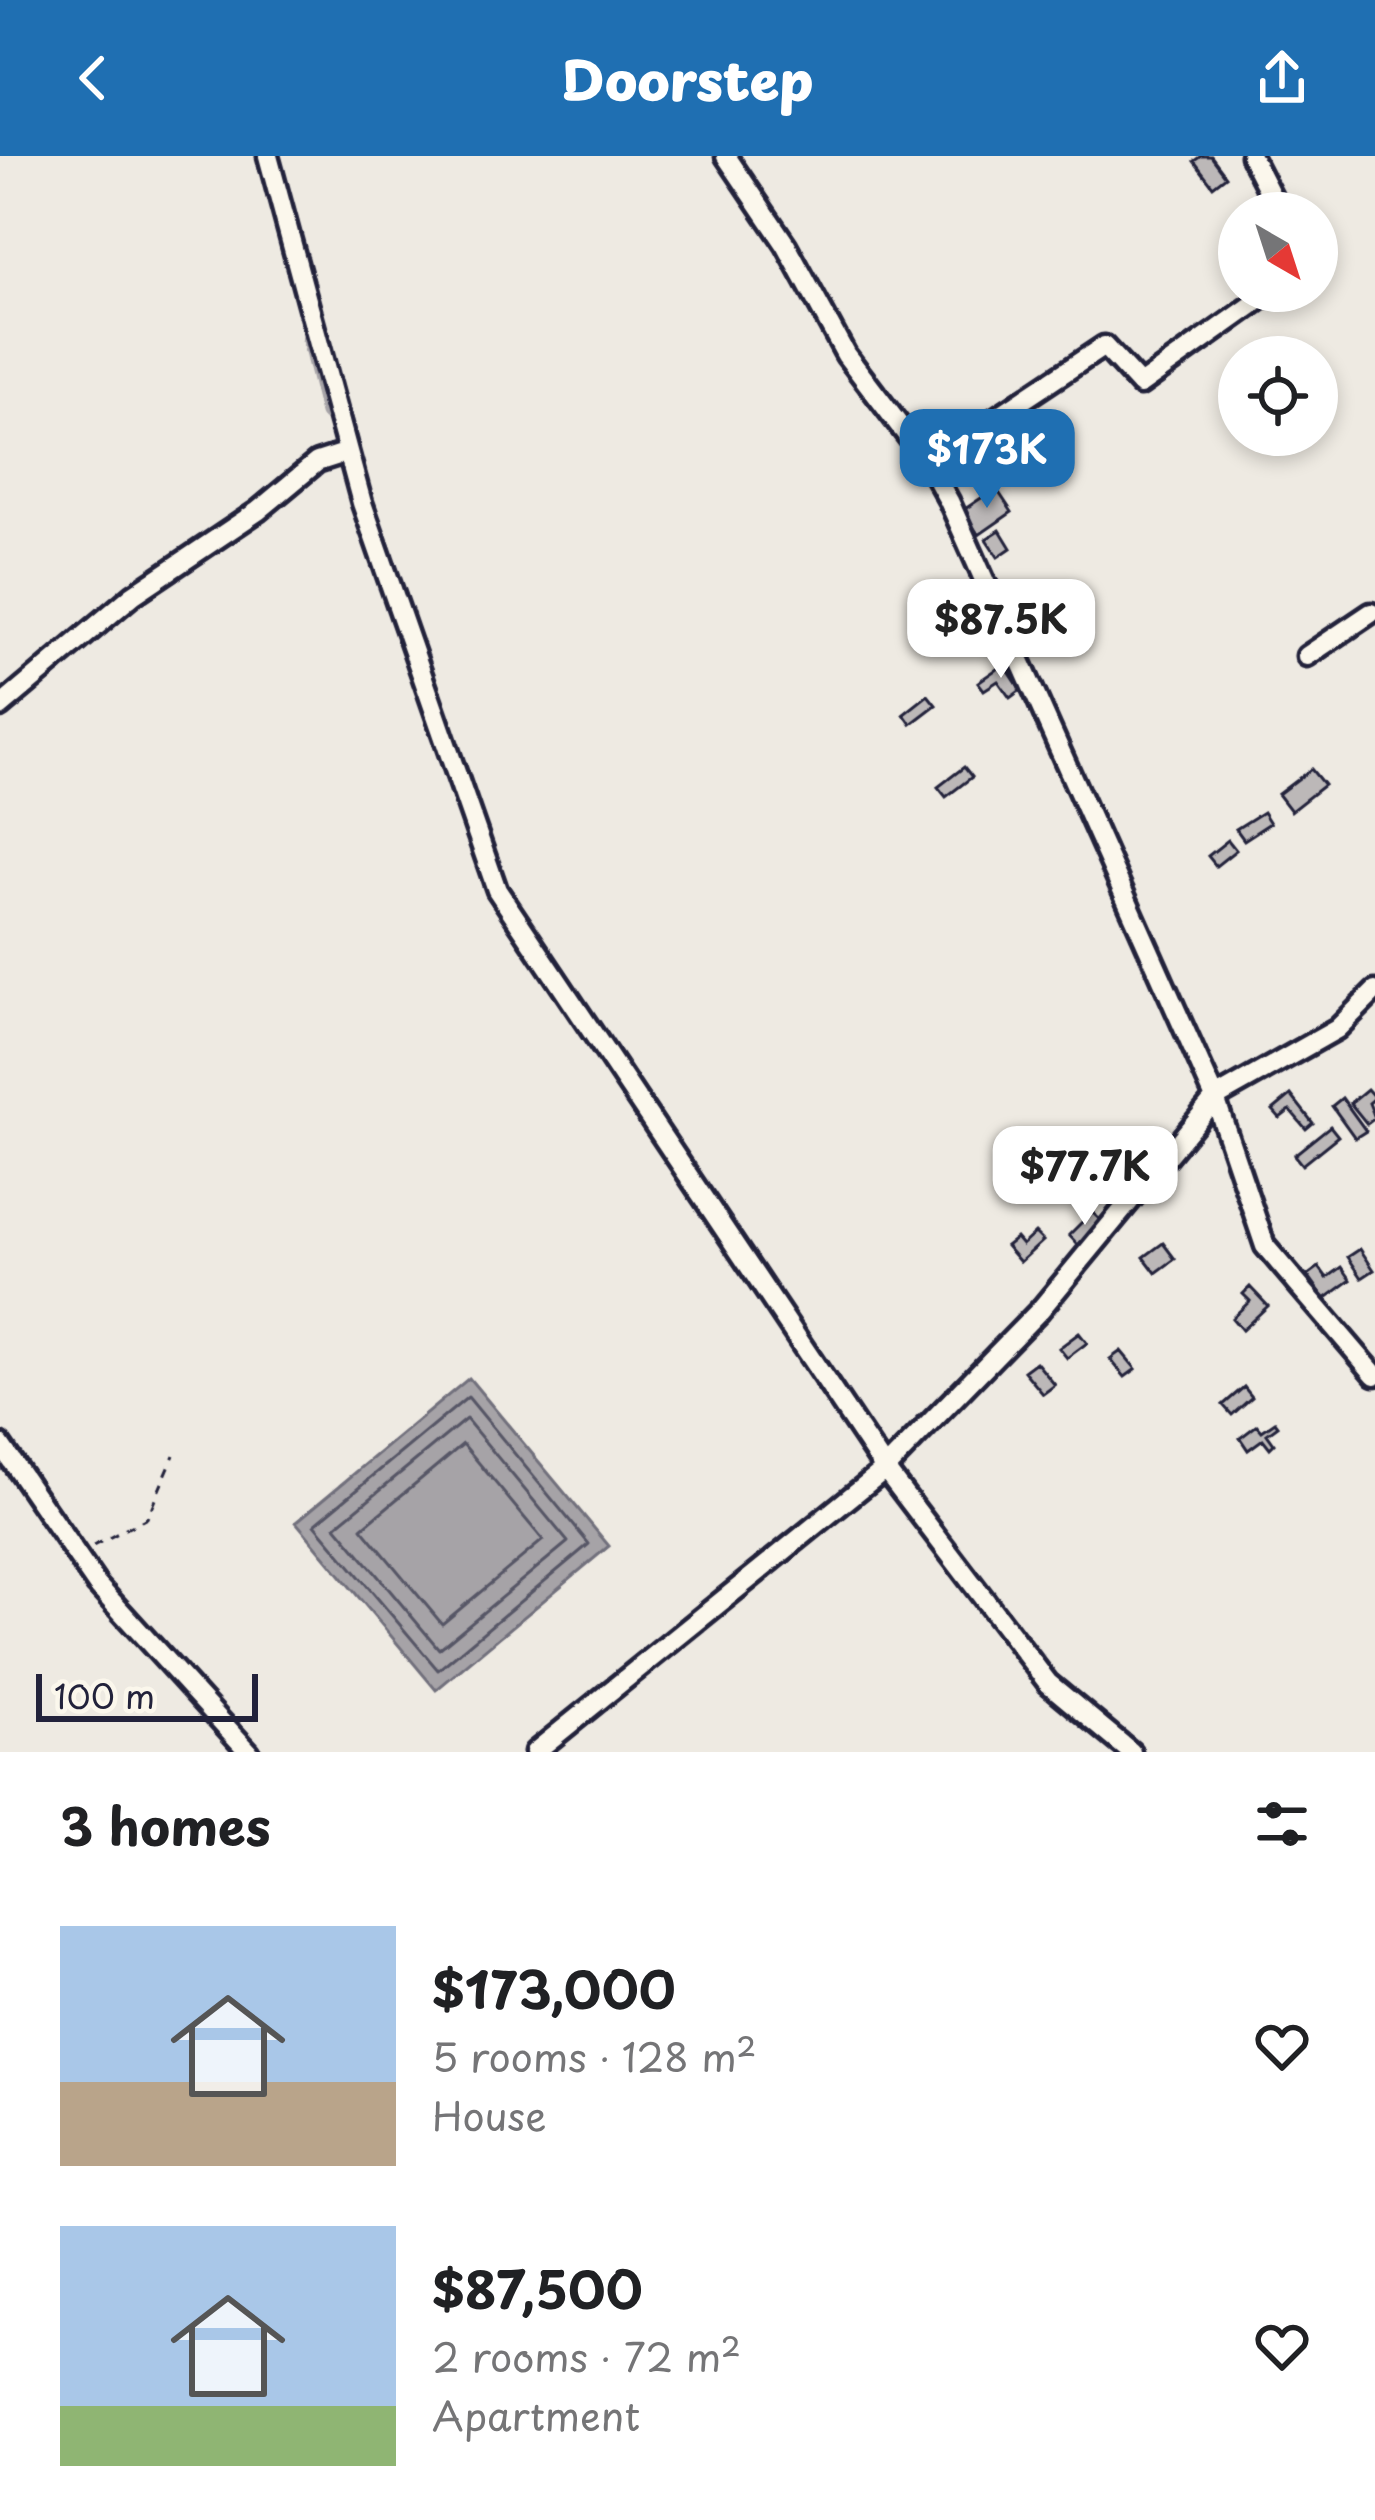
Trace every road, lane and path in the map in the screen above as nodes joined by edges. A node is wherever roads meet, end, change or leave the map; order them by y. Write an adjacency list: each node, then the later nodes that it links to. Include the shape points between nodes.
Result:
1 (268, 156): 6 (street)
2 (726, 156): 7 (street, via 846,355)
3 (1251, 156): 4 (street)
4 (1269, 192)
5 (1243, 312): 7 (street, via 1140,385 1104,346)
6 (348, 452): 10 (street, via 317,463 133,596); 16 (street, via 496,890)
7 (928, 464): 12 (street)
8 (1371, 613): 9 (street)
9 (1307, 656)
10 (0, 707)
11 (1375, 991): 12 (street, via 1337,1029)
12 (1215, 1098): 13 (street, via 1265,1246); 16 (street, via 1040,1310)
13 (1375, 1376)
14 (0, 1444): 18 (street, via 97,1586)
15 (174, 1455): 17 (path, via 147,1518)
16 (885, 1469): 19 (street); 20 (street, via 1048,1683)
17 (102, 1540)
18 (249, 1752)
19 (535, 1752)
20 (1131, 1752)

